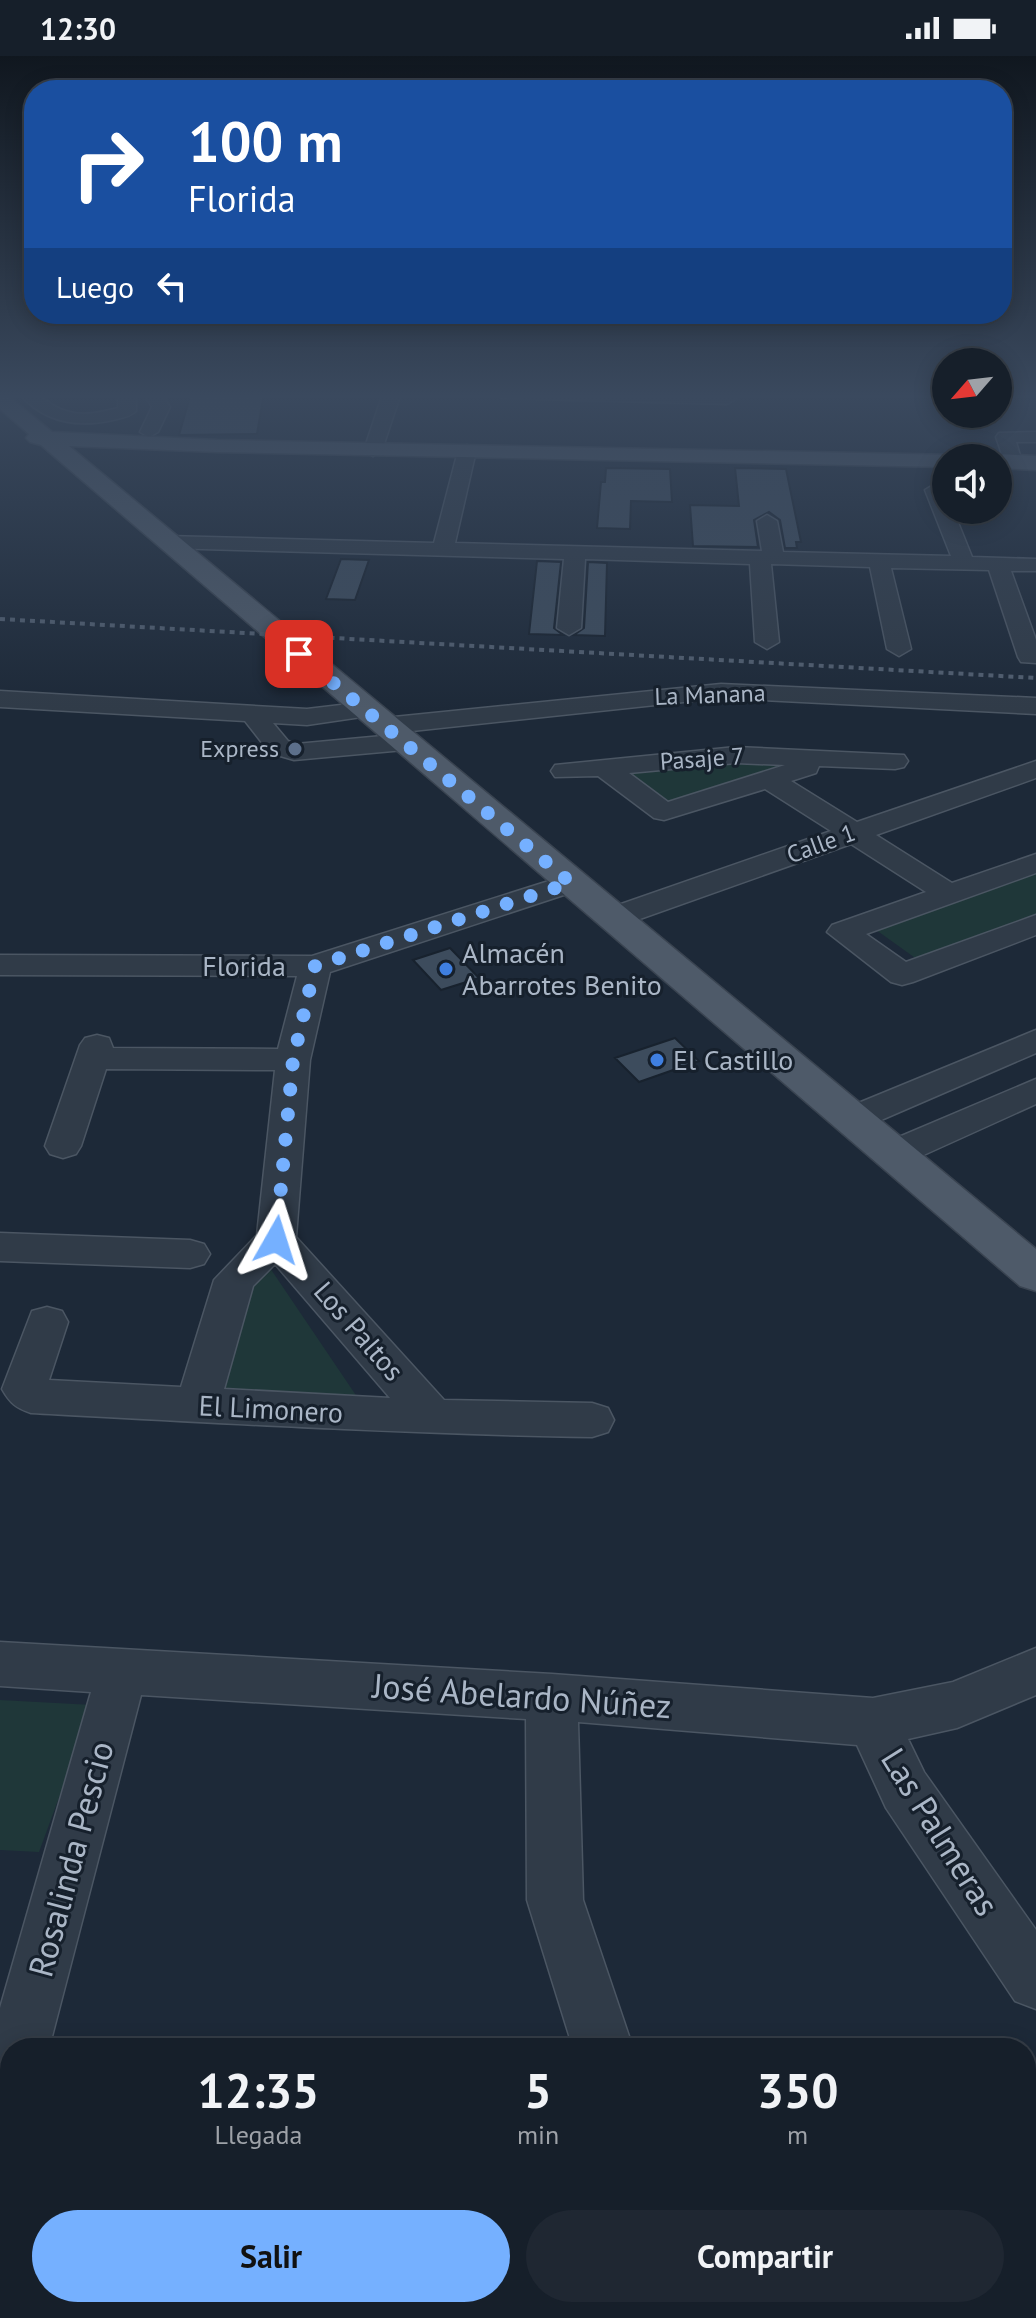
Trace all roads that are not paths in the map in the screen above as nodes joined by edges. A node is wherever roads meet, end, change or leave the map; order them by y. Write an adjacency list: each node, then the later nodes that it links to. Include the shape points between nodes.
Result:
1 (111, 499): 5 (main road)
2 (455, 499): 6 (street)
3 (767, 521): 8 (street)
4 (949, 524): 10 (street)
5 (166, 542): 6 (street); 20 (main road)
6 (443, 549): 7 (street)
7 (575, 553): 8 (street); 13 (street)
8 (767, 558): 9 (street); 14 (street)
9 (879, 561): 10 (street); 15 (street)
10 (964, 563): 11 (street)
11 (998, 564): 12 (street); 16 (street)
12 (1036, 565)
13 (569, 628)
14 (767, 642)
15 (899, 649)
16 (1030, 657)
17 (0, 699): 19 (street)
18 (1036, 706): 20 (street, La Manana, via 721,691)
19 (253, 714): 20 (street); 20 (street, via 279,747 294,752)
20 (385, 726): 29 (main road)
21 (840, 757): 22 (street, Pasaje 7); 23 (street, Pasaje 7, via 736,755); 26 (street)
22 (895, 761)
23 (603, 767): 25 (street, Pasaje 7); 26 (street, via 664,812)
24 (1033, 769): 27 (street, Calle 1)
25 (565, 771)
26 (769, 779): 27 (street)
27 (854, 832): 30 (street); 31 (street, Calle 1)
28 (1036, 863): 30 (street)
29 (571, 883): 31 (main road); 34 (street, Florida)
30 (949, 894): 32 (street, via 843,932 902,975)
31 (612, 918): 39 (main road)
32 (1036, 924)
33 (0, 965): 34 (street, Florida)
34 (315, 966): 36 (street)
35 (1020, 1047): 37 (street); 39 (street)
36 (293, 1060): 40 (street, via 95,1052); 42 (street)
37 (1036, 1077)
38 (1036, 1090): 41 (street)
39 (852, 1119): 41 (main road)
40 (63, 1146)
41 (893, 1154): 45 (main road)
42 (276, 1240): 47 (street, via 234,1280); 48 (street, Los Paltos)
43 (0, 1247): 44 (street)
44 (190, 1254)
45 (1036, 1274)
46 (47, 1322): 47 (street, El Limonero, via 24,1389 31,1396)
47 (197, 1406): 48 (street, El Limonero)
48 (433, 1417): 49 (street, El Limonero)
49 (592, 1420)
50 (0, 1664): 51 (street, José Abelardo Núñez)
51 (122, 1671): 53 (street, José Abelardo Núñez); 56 (street, Rosalinda Pescio)
52 (1036, 1671): 54 (street, José Abelardo Núñez, via 957,1705)
53 (552, 1697): 54 (street, José Abelardo Núñez); 57 (street, via 555,1900)
54 (873, 1722): 55 (street, Las Palmeras, via 905,1790)
55 (1036, 1980)
56 (22, 2038)
57 (600, 2038)

